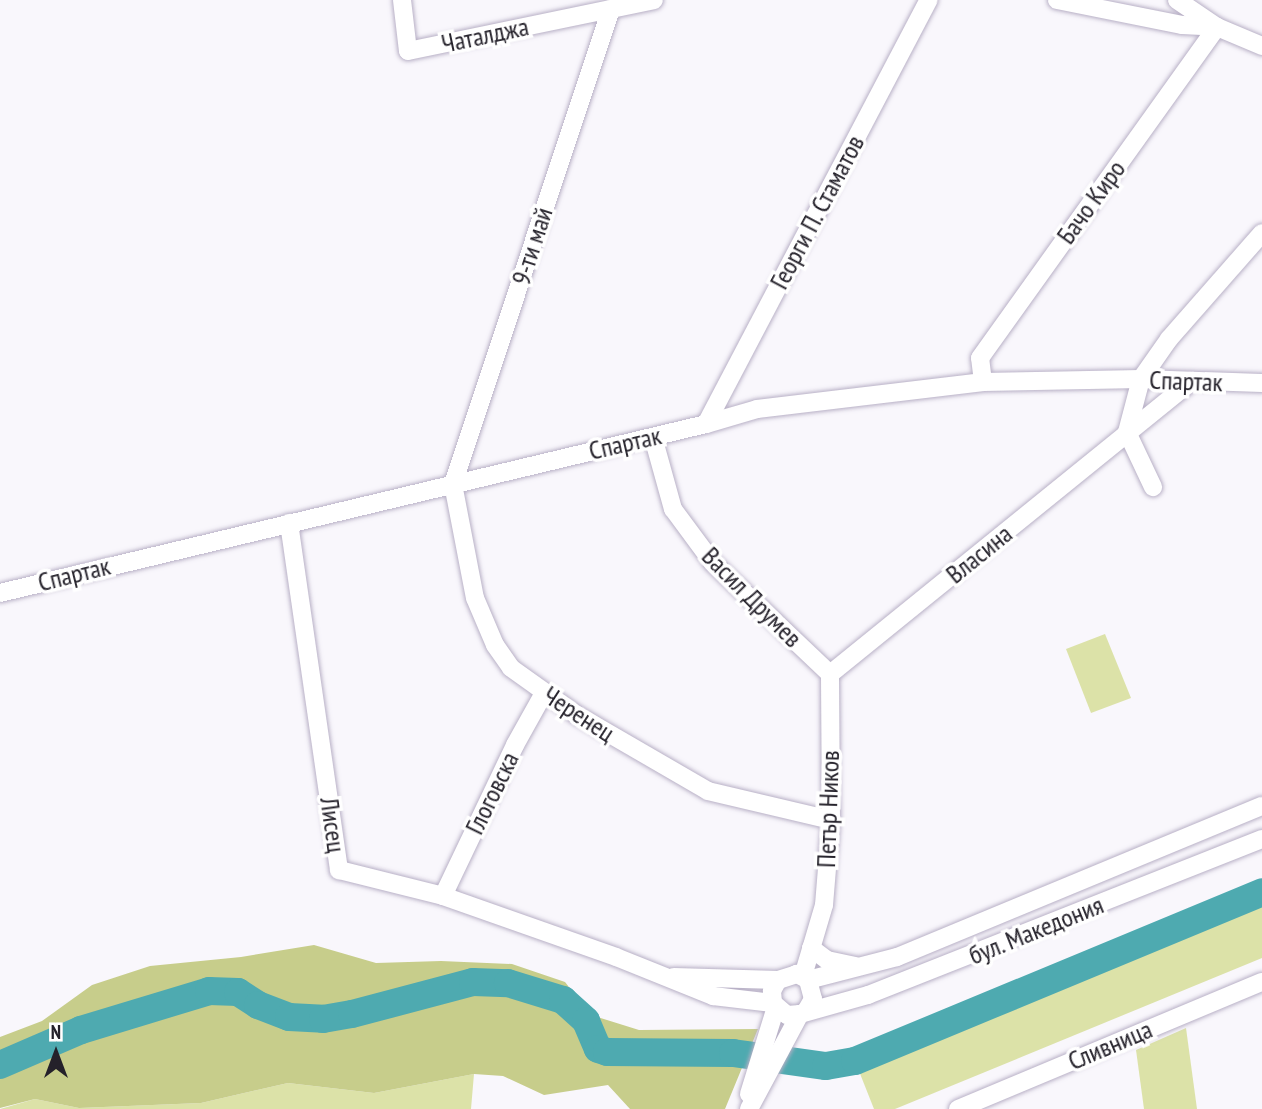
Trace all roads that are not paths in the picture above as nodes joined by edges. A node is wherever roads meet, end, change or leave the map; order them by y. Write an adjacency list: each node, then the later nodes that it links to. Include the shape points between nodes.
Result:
1 (402, 0): 7 (street, Чаталджа, via 408,51)
2 (654, 0): 7 (street, Чаталджа)
3 (929, 0): 15 (street, Георги П. Стаматов)
4 (1057, 0): 6 (street)
5 (1177, 0): 8 (street)
6 (1106, 4): 8 (street, via 1182,25)
7 (611, 9): 18 (street, 9-ти май)
8 (1217, 27): 9 (street); 13 (street, Бачо Киро, via 980,359)
9 (1262, 46)
10 (1262, 233): 11 (street, via 1169,339)
11 (1141, 379): 12 (street, Спартак); 13 (street, Спартак); 16 (street)
12 (1192, 380): 14 (street, Спартак); 16 (street, Власина)
13 (983, 382): 15 (street, Спартак, via 757,409)
14 (1262, 383)
15 (706, 424): 17 (street, Спартак)
16 (1127, 432): 19 (street); 22 (street, Власина)
17 (653, 437): 18 (street, Спартак); 22 (street, Васил Друмев, via 673,509 713,563)
18 (453, 484): 20 (street, Спартак); 23 (street, Черенец, via 475,598 495,645 511,668)
19 (1153, 488)
20 (289, 523): 21 (street, Спартак); 27 (street, Лисец, via 339,870)
21 (0, 593)
22 (830, 674): 25 (street, Петър Ников)
23 (544, 692): 25 (street, Черенец, via 708,791); 27 (street, Глоговска)
24 (1262, 806): 29 (street, бул. Македония, via 897,957)
25 (831, 820): 28 (street, Петър Ников, via 824,905)
26 (1262, 839): 35 (street, бул. Македония, via 893,988)
27 (443, 896): 30 (street, Лисец)
28 (812, 945): 29 (street, via 827,960); 31 (street, Петър Ников); 32 (street, Петър Ников)
29 (859, 967): 32 (street, бул. Македония)
30 (667, 977): 31 (street, Лисец); 34 (street, Лисец, via 713,996)
31 (780, 978): 32 (street); 34 (street, via 772,991)
32 (806, 978): 35 (street, via 813,999)
33 (1262, 982): 38 (street, Сливница)
34 (774, 1005): 35 (street, via 787,1015); 36 (street)
35 (803, 1012): 36 (street)
36 (762, 1074): 37 (street)
37 (747, 1109)
38 (958, 1109)

